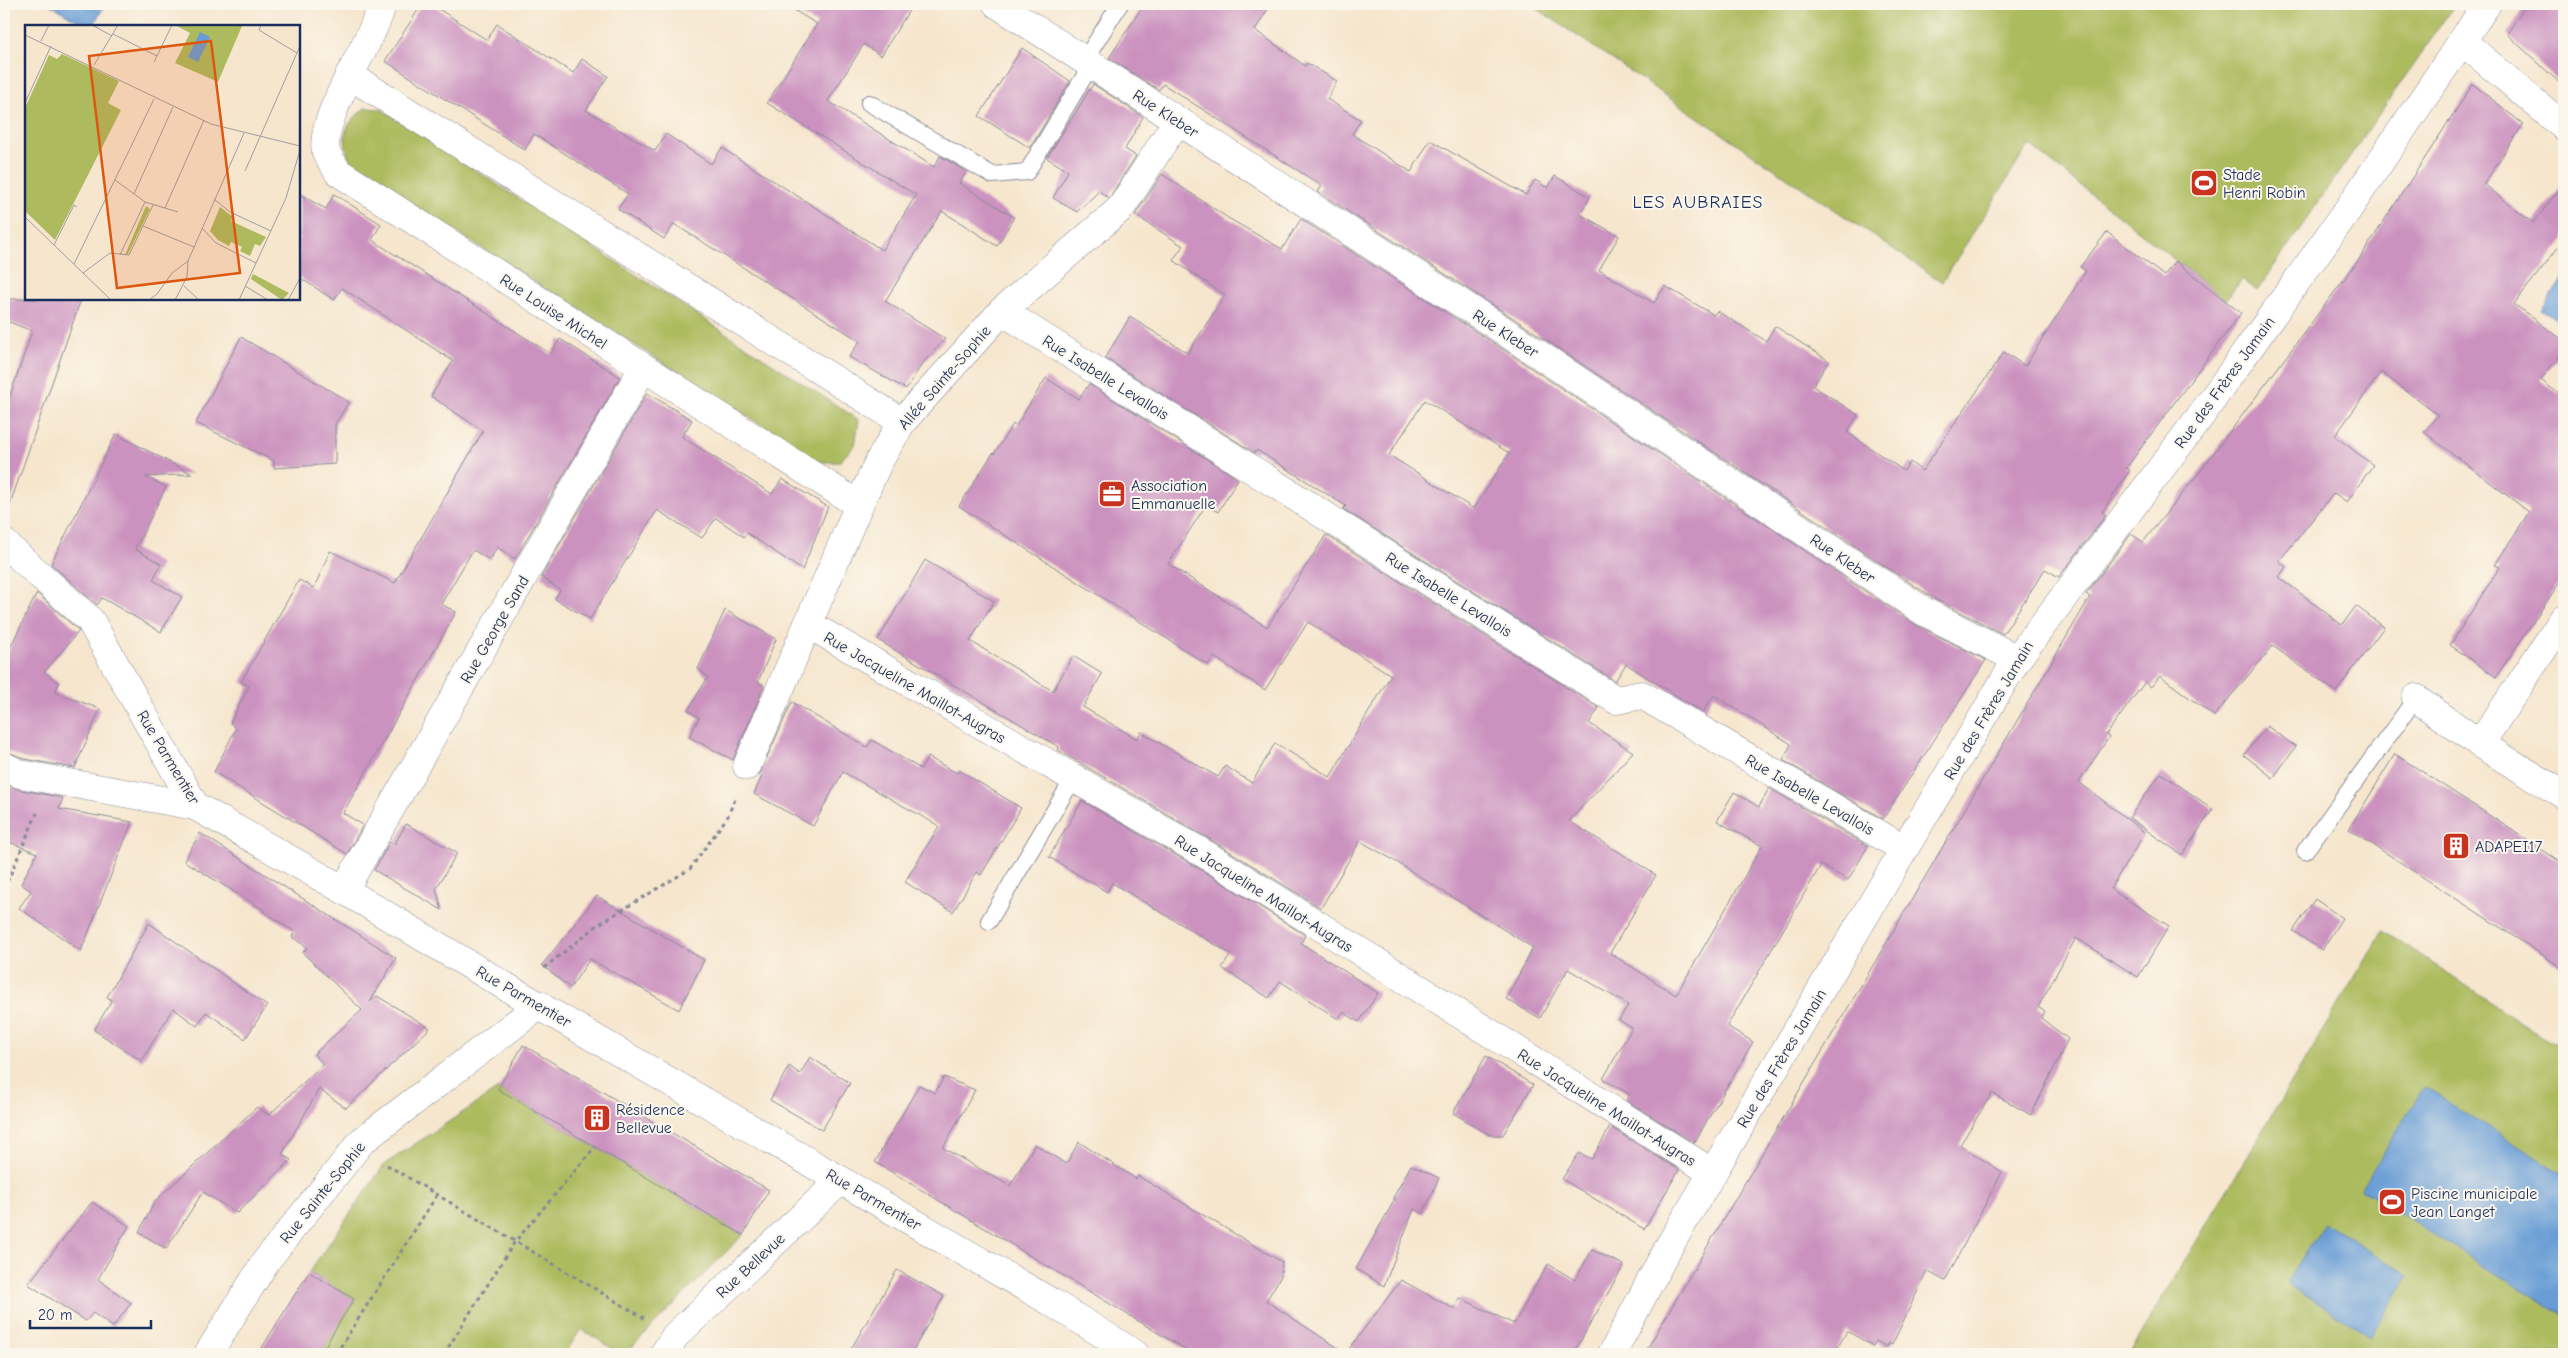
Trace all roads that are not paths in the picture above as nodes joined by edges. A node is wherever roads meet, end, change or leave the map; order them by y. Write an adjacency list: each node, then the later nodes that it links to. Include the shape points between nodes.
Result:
1 (382, 4): 7 (street, Rue Louise Michel, via 378,19)
2 (997, 4): 6 (street, Rue Kleber)
3 (1120, 4): 6 (lane)
4 (2487, 4): 5 (street, Rue des Frères Jamain)
5 (2463, 42): 10 (street); 18 (street, Rue des Frères Jamain, via 2204,410)
6 (1088, 63): 8 (lane, via 1027,172 992,175); 9 (street, Rue Kleber)
7 (349, 75): 12 (street, Rue Louise Michel, via 329,125 326,151 338,172); 13 (street)
8 (869, 102)
9 (1177, 121): 11 (street, Allée Sainte-Sophie, via 1121,208); 18 (street, Rue Kleber, via 1498,326 1925,612)
10 (2564, 127)
11 (1002, 311): 13 (street, Allée Sainte-Sophie); 26 (street, Rue Isabelle Levallois, via 1616,700 1642,695)
12 (643, 368): 14 (street, Rue Louise Michel); 28 (street, Rue George Sand)
13 (902, 422): 14 (street, Allée Sainte-Sophie)
14 (859, 505): 17 (street, Allée Sainte-Sophie)
15 (4, 543): 25 (street, Rue Parmentier, via 90,620)
16 (2564, 618): 20 (street)
17 (808, 624): 22 (street, Allée Sainte-Sophie); 23 (street, Rue Jacqueline Maillot-Augras)
18 (2017, 659): 26 (street, Rue des Frères Jamain)
19 (2416, 698): 20 (street); 27 (lane)
20 (2480, 744): 24 (street)
21 (4, 766): 25 (street, via 20,774)
22 (747, 766)
23 (1079, 783): 29 (lane); 31 (street, Rue Jacqueline Maillot-Augras, via 1208,856)
24 (2564, 795)
25 (195, 806): 28 (street, Rue Parmentier)
26 (1904, 849): 31 (street, Rue des Frères Jamain)
27 (2305, 851)
28 (344, 890): 30 (street, Rue Parmentier)
29 (989, 921)
30 (540, 1005): 32 (street, Rue Parmentier); 34 (street, Rue Sainte-Sophie, via 357,1147 266,1261)
31 (1713, 1173): 36 (street, Rue des Frères Jamain, via 1668,1248)
32 (840, 1180): 33 (street, Rue Bellevue); 35 (street, Rue Parmentier)
33 (669, 1345)
34 (208, 1354)
35 (1135, 1354)
36 (1612, 1354)

